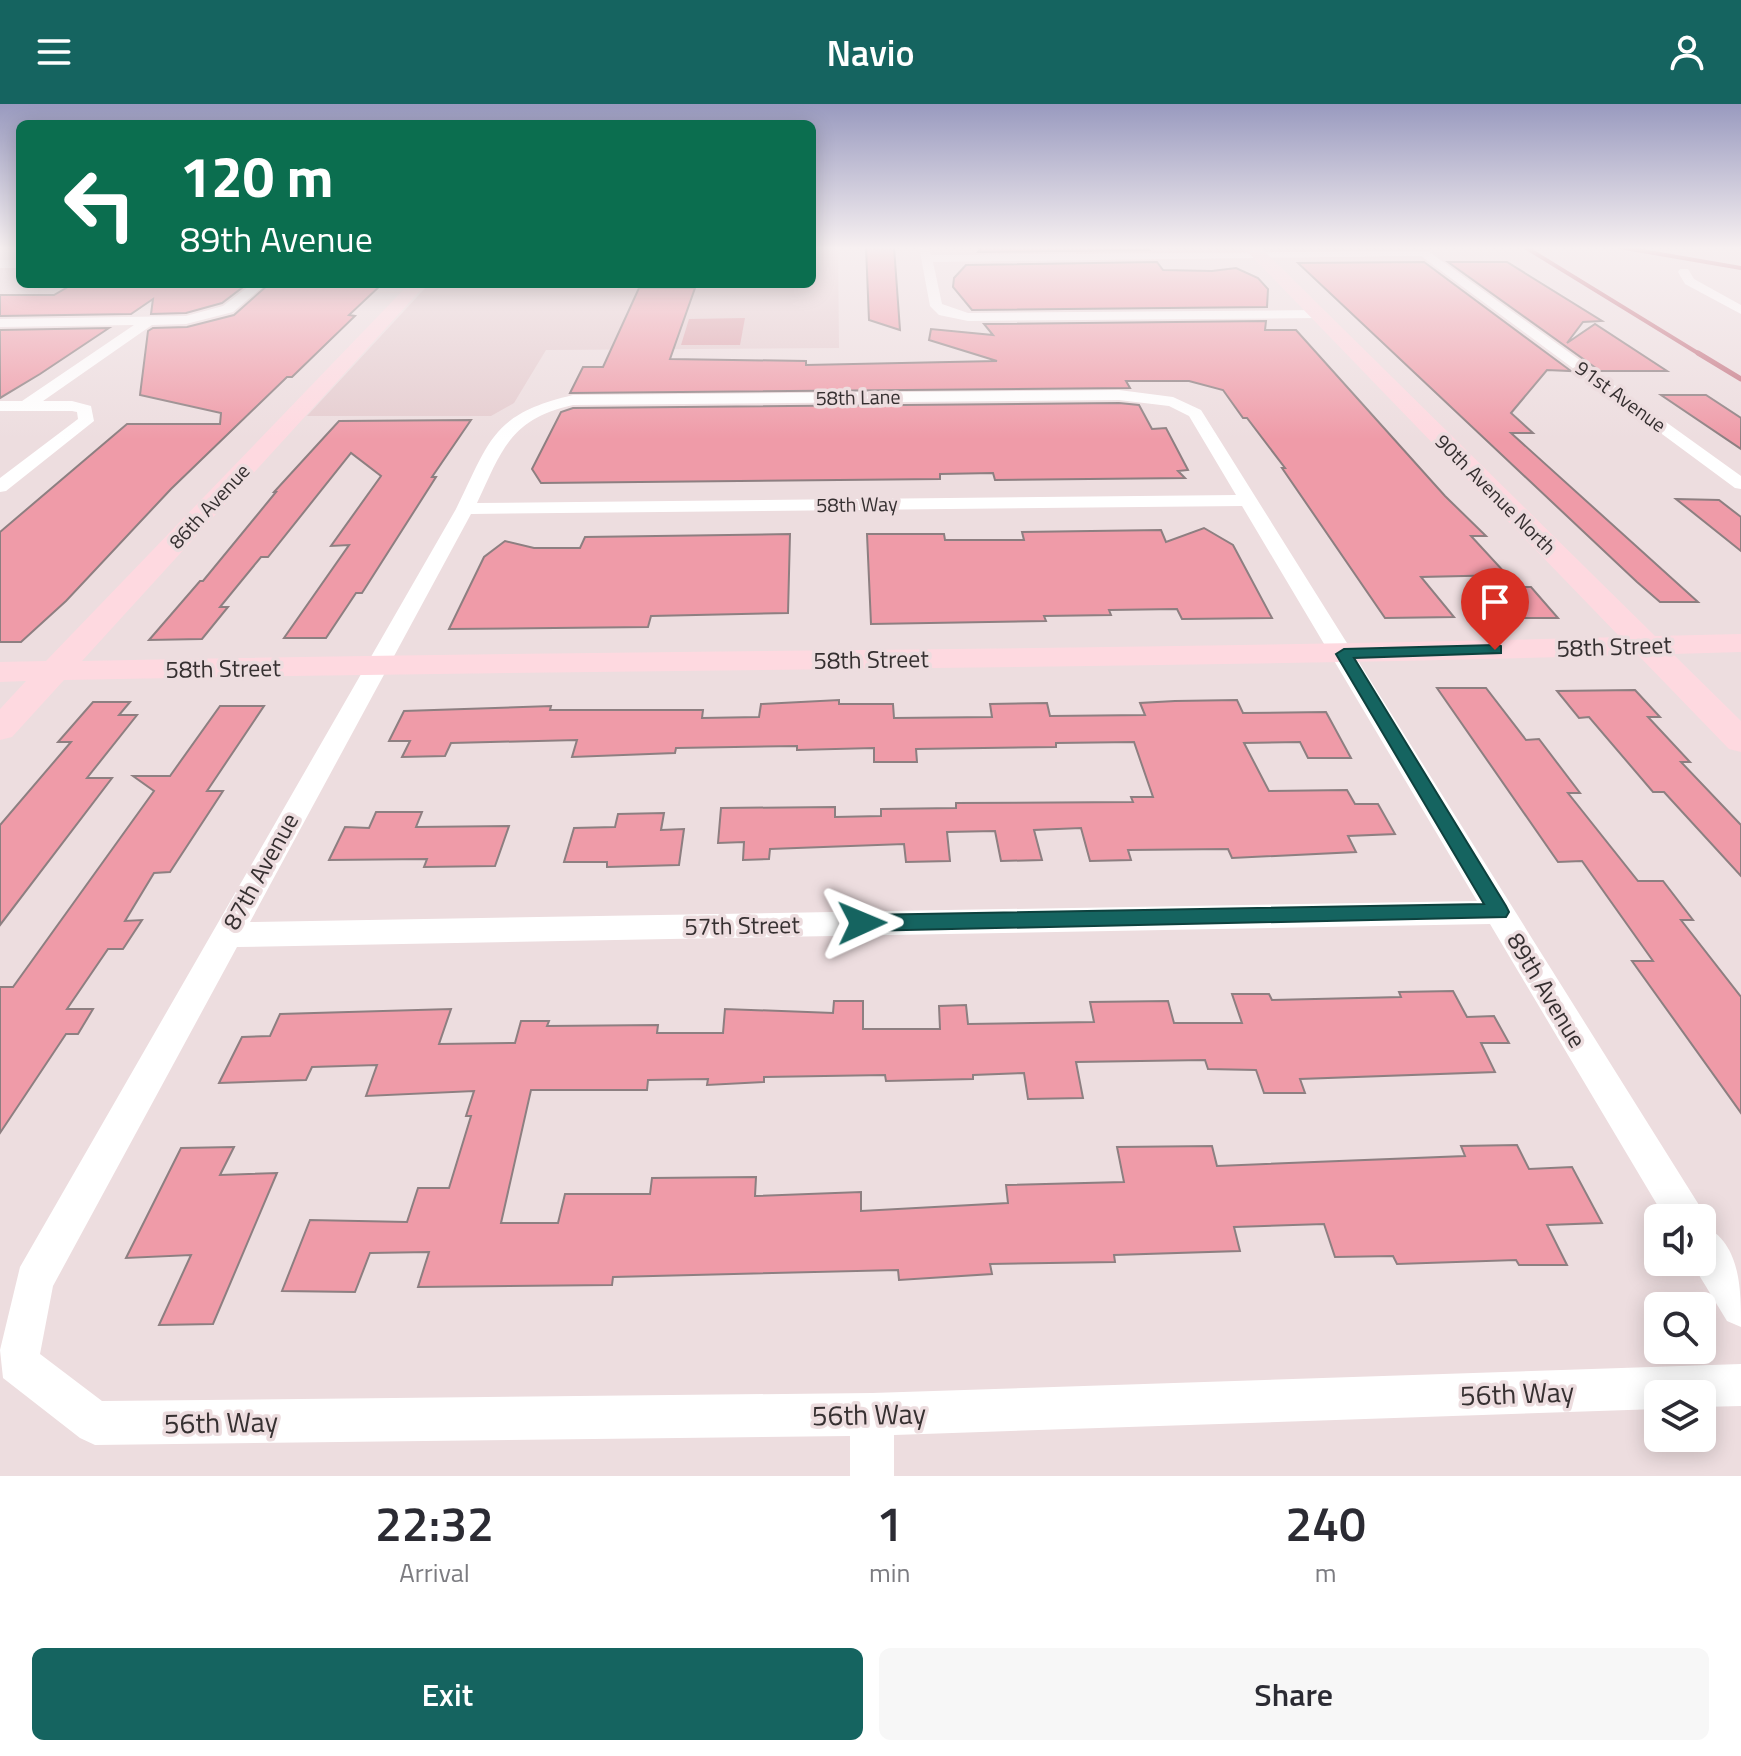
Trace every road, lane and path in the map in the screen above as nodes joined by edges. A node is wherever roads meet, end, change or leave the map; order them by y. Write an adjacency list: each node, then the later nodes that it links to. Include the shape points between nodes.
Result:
1 (223, 311): 7 (street)
2 (393, 311): 21 (street, 86th Avenue)
3 (943, 311): 6 (street, via 968,317)
4 (1315, 311): 6 (street, 90th Avenue North)
5 (1504, 311): 13 (street, 91st Avenue)
6 (1318, 314): 18 (street, 90th Avenue North)
7 (148, 321): 8 (street); 12 (street)
8 (0, 323)
9 (1173, 402): 10 (street, 58th Lane, via 1104,395 573,400); 15 (street, 89th Avenue, via 1195,413)
10 (543, 405): 16 (street, 87th Avenue, via 506,428)
11 (0, 406): 12 (street)
12 (26, 406): 14 (street, via 85,409 86,421)
13 (1741, 484)
14 (0, 487)
15 (1250, 500): 16 (street, 58th Way); 19 (street, 89th Avenue)
16 (465, 509): 20 (street, 87th Avenue)
17 (1741, 643): 18 (street, 58th Street)
18 (1646, 646): 19 (street, 58th Street); 24 (street, 90th Avenue North)
19 (1344, 654): 20 (street, 58th Street); 25 (street, 89th Avenue)
20 (377, 664): 21 (street, 58th Street); 26 (street, 87th Avenue)
21 (54, 671): 22 (street, 58th Street); 23 (street, 86th Avenue)
22 (0, 672)
23 (0, 729)
24 (1741, 741)
25 (1499, 912): 26 (street, 57th Street); 27 (street, 89th Avenue)
26 (225, 935): 30 (street, 87th Avenue, via 34,1281)
27 (1677, 1204)
28 (1716, 1267): 29 (street)
29 (1741, 1307)
30 (18, 1363): 32 (street, 56th Way, via 95,1423)
31 (1741, 1385): 32 (street, 56th Way)
32 (872, 1414): 33 (street)
33 (872, 1476)

